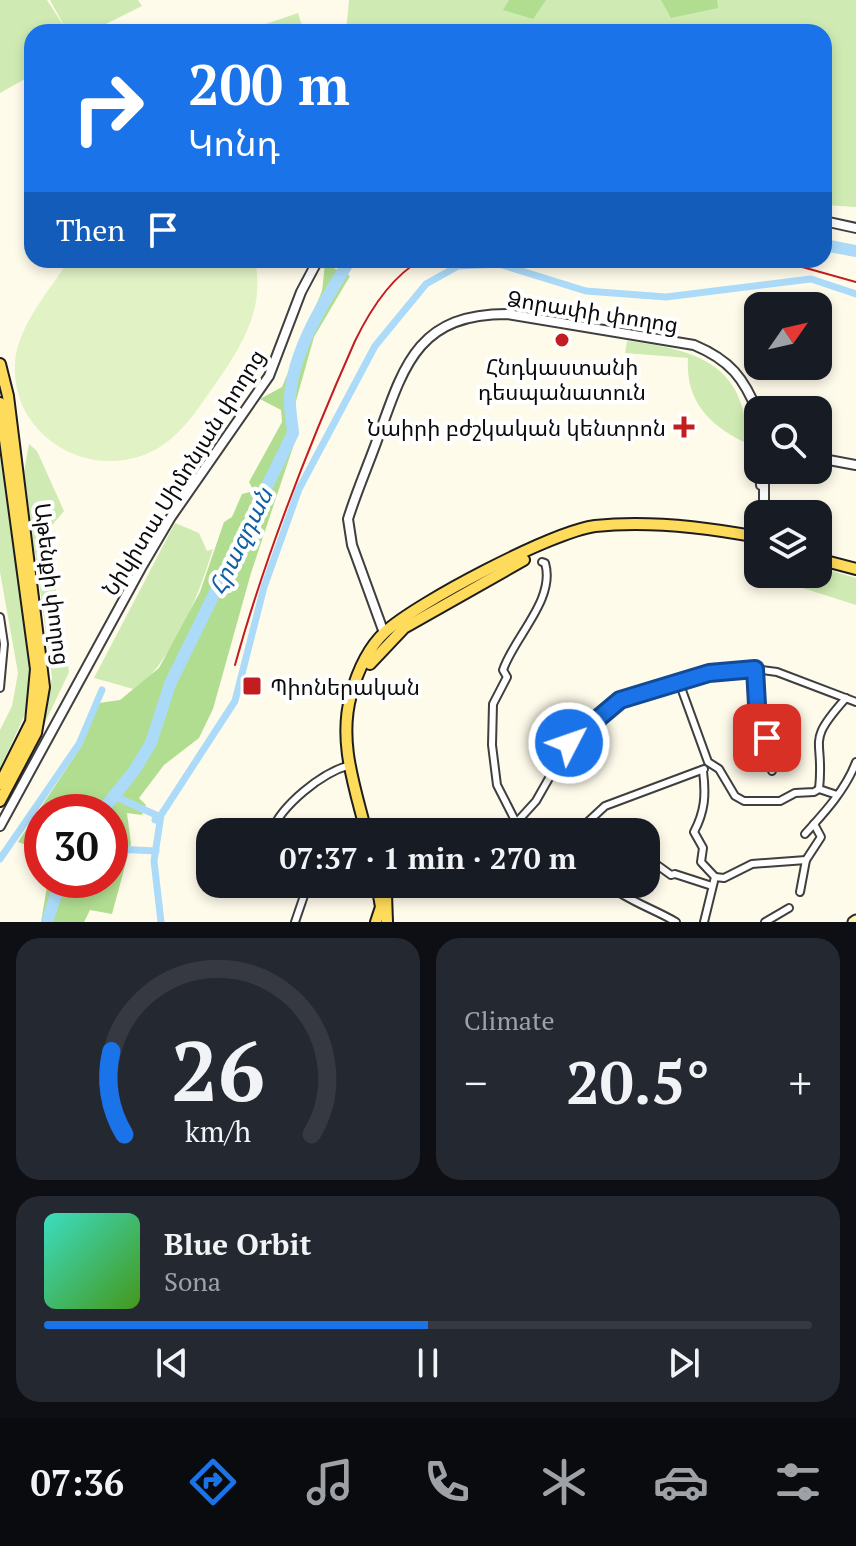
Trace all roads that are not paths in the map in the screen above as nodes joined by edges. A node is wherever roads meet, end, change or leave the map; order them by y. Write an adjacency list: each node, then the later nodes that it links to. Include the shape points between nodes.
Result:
1 (832, 223): 2 (street)
2 (856, 228)
3 (314, 268): 39 (street, Նիկիտա Սիմոնյան փողոց, via 269,376 171,517)
4 (0, 364): 31 (main road, Աթենքի փողոց, via 44,687 36,733)
5 (750, 396): 17 (street, Ձորափի փողոց, via 739,373 694,345 541,318 483,314 441,328 423,340 402,371 348,519 352,545)
6 (0, 403): 28 (main road, Աթենքի փողոց, via 36,669 31,722)
7 (832, 461): 8 (street)
8 (856, 465)
9 (744, 538): 17 (main road, via 660,524 582,529 497,566)
10 (744, 539): 34 (main road, via 638,528 587,534 537,552 398,632 365,671 351,724)
11 (832, 556): 14 (main road)
12 (542, 562): 35 (street, via 548,574 540,603 510,653 503,670 507,677 493,704 497,785)
13 (832, 562): 15 (main road)
14 (856, 563)
15 (856, 569)
16 (0, 617): 20 (street)
17 (384, 633): 25 (main road, via 363,663 351,696 346,727)
18 (755, 669): 19 (street); 21 (street); 27 (street, via 758,723 767,738)
19 (679, 682): 23 (street); 36 (street, via 614,702 569,743)
20 (0, 688)
21 (846, 698): 22 (street); 29 (street, via 821,726)
22 (856, 702)
23 (708, 762): 26 (street); 29 (street, via 744,801 780,801)
24 (856, 762): 30 (street)
25 (350, 765): 32 (street, via 284,807); 33 (main road)
26 (703, 771): 37 (street, via 605,806); 43 (street, via 706,797 694,832 703,848 701,862)
27 (772, 771)
28 (0, 784)
29 (819, 789): 30 (street)
30 (837, 795): 38 (street)
31 (0, 801)
32 (278, 818)
33 (363, 818)
34 (369, 818)
35 (514, 818)
36 (521, 818)
37 (588, 818)
38 (814, 824): 40 (street); 41 (street, via 821,837)
39 (0, 826)
40 (805, 834)
41 (806, 860): 43 (street, via 752,864); 45 (street)
42 (660, 867): 44 (street)
43 (715, 877): 44 (street)
44 (712, 886): 54 (street)
45 (800, 892)
46 (303, 898): 52 (street)
47 (379, 898): 51 (main road)
48 (387, 898): 51 (main road)
49 (623, 898): 53 (street)
50 (789, 908): 55 (street)
51 (383, 921)
52 (295, 922)
53 (676, 922)
54 (704, 922)
55 (765, 922)

